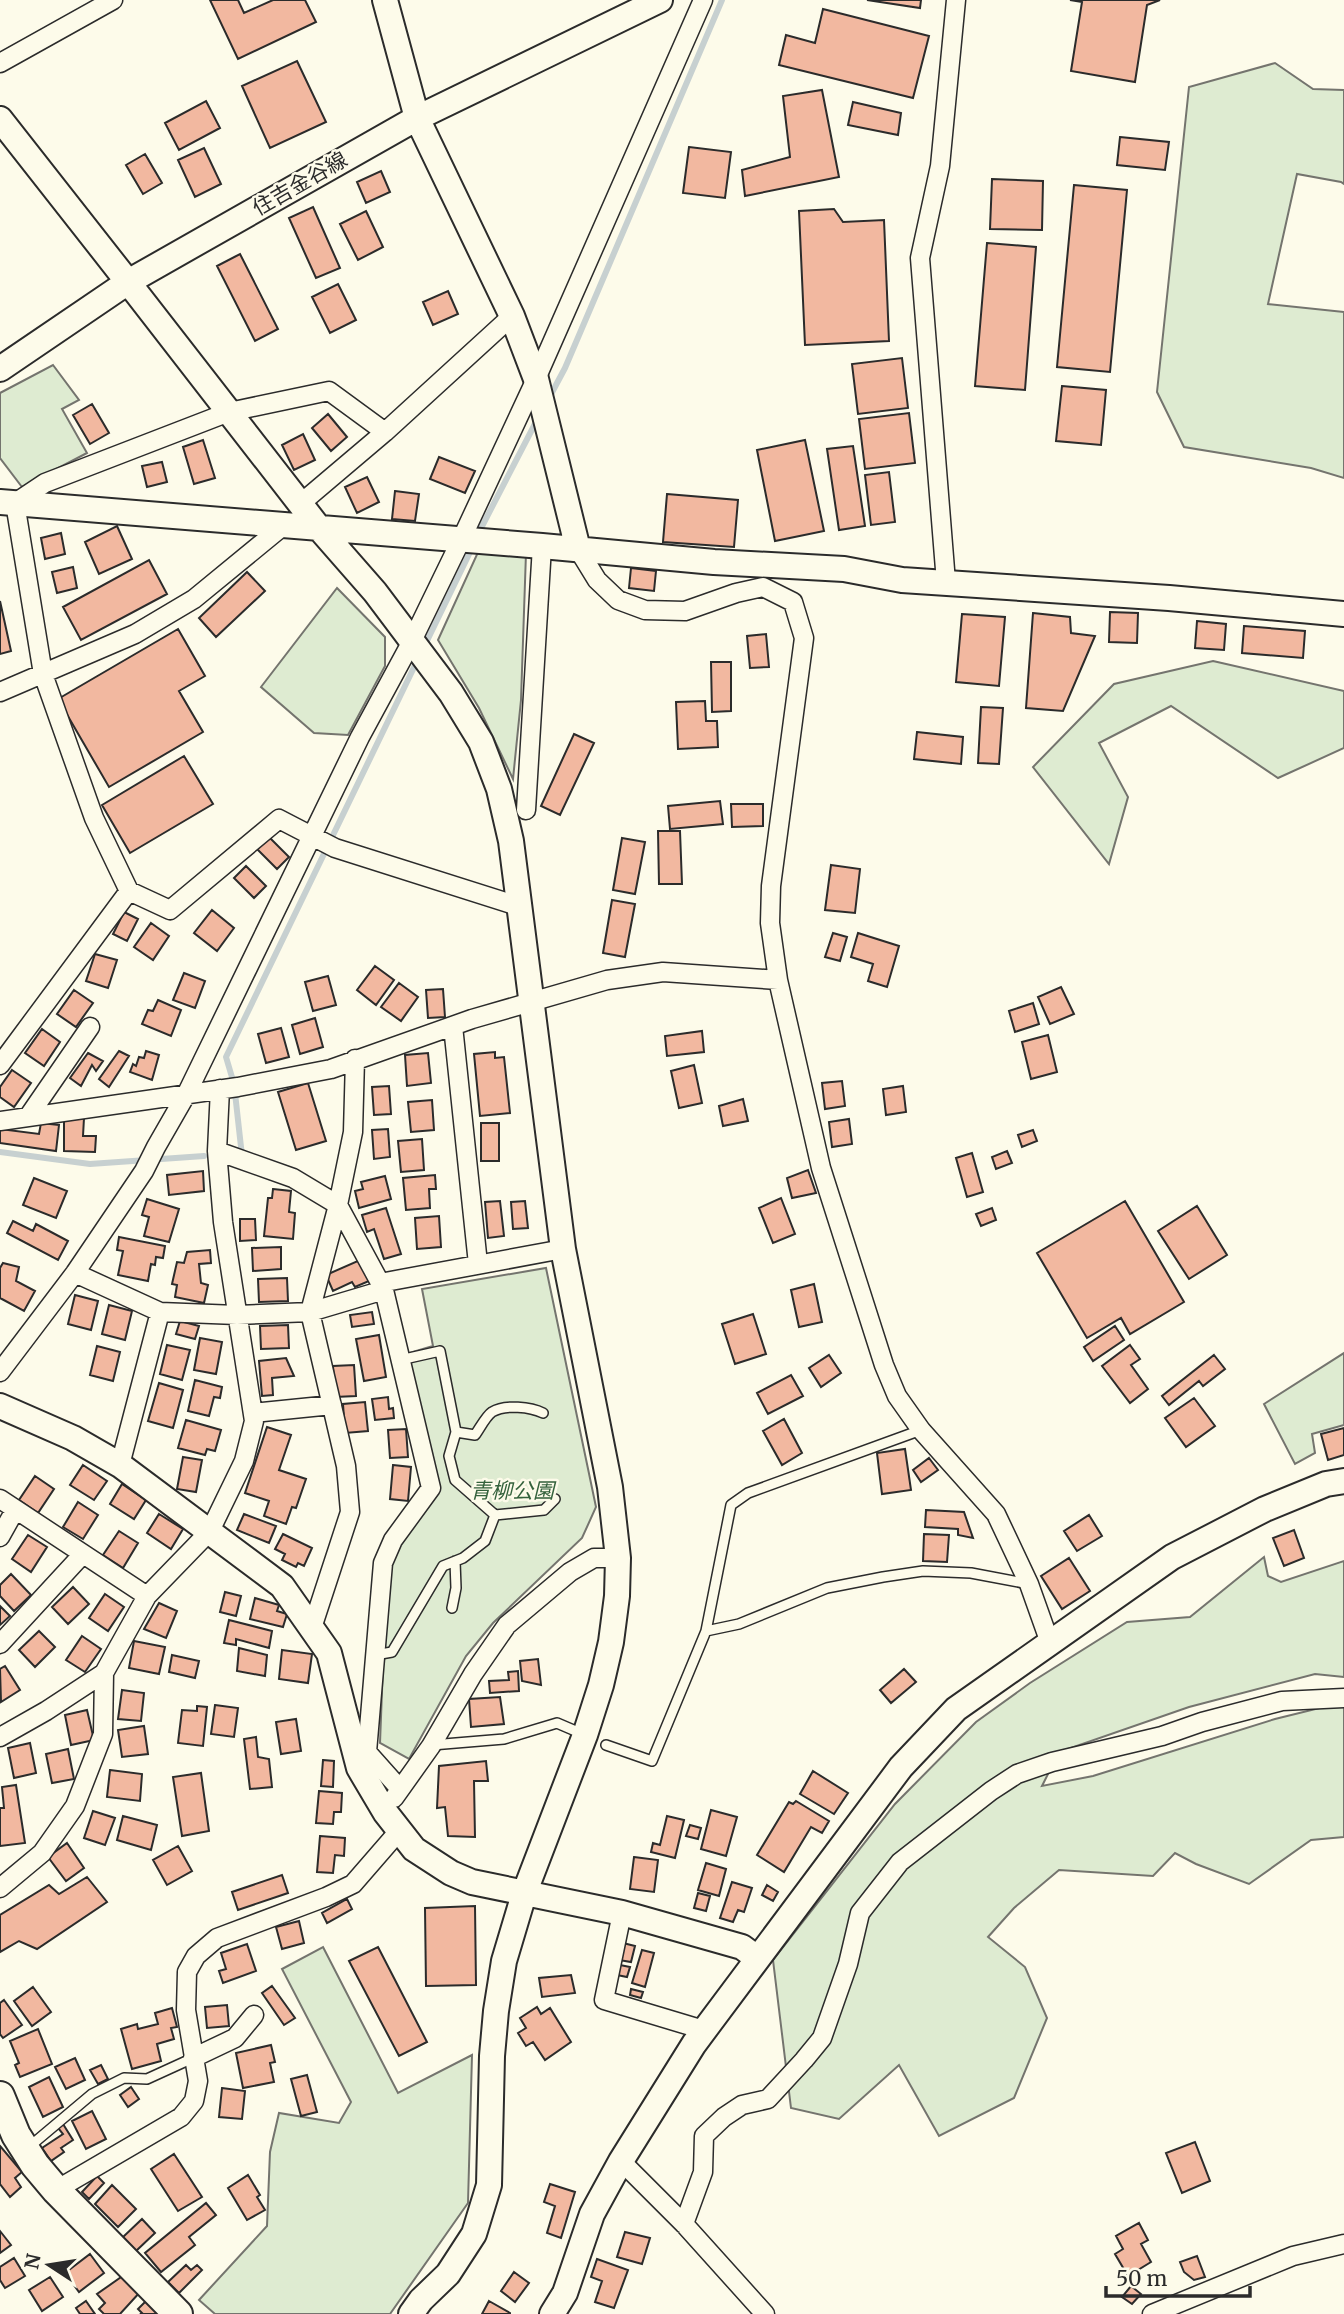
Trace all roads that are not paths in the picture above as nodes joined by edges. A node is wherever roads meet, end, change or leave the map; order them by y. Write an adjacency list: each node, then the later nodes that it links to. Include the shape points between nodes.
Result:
1 (113, 0): 6 (street)
2 (385, 0): 7 (street)
3 (660, 0): 7 (street, 住吉金谷線)
4 (703, 0): 12 (street)
5 (956, 0): 22 (street, via 940,166 920,258)
6 (0, 63)
7 (417, 118): 9 (street, 住吉金谷線); 10 (street)
8 (0, 119): 9 (street)
9 (128, 282): 11 (street, 住吉金谷線); 13 (street)
10 (513, 316): 12 (street); 14 (street)
11 (0, 369)
12 (537, 386): 19 (street); 21 (street)
13 (229, 412): 14 (street, via 329,391); 15 (street); 16 (street)
14 (385, 432): 16 (street)
15 (7, 502): 17 (street); 25 (street)
16 (300, 504): 18 (street)
17 (283, 526): 18 (street); 25 (street, via 194,599 135,634)
18 (319, 528): 19 (street); 24 (street)
19 (470, 541): 20 (street); 24 (street)
20 (542, 546): 21 (street); 27 (street)
21 (578, 549): 22 (street, via 844,569 902,580); 31 (street, via 597,580 618,600 645,610 685,611 764,587 793,602 804,638 771,886 770,923)
22 (946, 582): 23 (street)
23 (1344, 614)
24 (419, 650): 28 (street, via 360,737); 30 (street, via 481,742 511,841)
25 (43, 674): 26 (street); 29 (street, via 94,818)
26 (0, 692)
27 (526, 810)
28 (313, 836): 29 (street, via 279,819 170,910); 30 (street, via 335,848); 38 (street)
29 (129, 891): 36 (street)
30 (518, 906): 32 (street)
31 (778, 980): 32 (street, via 663,972 607,980); 56 (street, via 821,1168 840,1230 884,1365 897,1396)
32 (531, 1002): 33 (street); 43 (street)
33 (453, 1026): 35 (street); 44 (street)
34 (90, 1027): 39 (street)
35 (355, 1059): 37 (street, via 331,1069); 42 (street, via 352,1132)
36 (0, 1065)
37 (220, 1088): 38 (street); 41 (street)
38 (187, 1093): 39 (street); 45 (street, via 145,1171)
39 (28, 1117): 40 (street)
40 (0, 1121)
41 (225, 1154): 42 (street, via 293,1178); 49 (street, via 223,1222)
42 (338, 1205): 46 (street); 48 (street)
43 (563, 1249): 44 (street); 67 (street, via 610,1487)
44 (478, 1264): 46 (street)
45 (75, 1273): 47 (street); 51 (street)
46 (382, 1287): 48 (street); 50 (street)
47 (160, 1312): 49 (street); 58 (street)
48 (310, 1312): 49 (street); 52 (street)
49 (237, 1315): 54 (street)
50 (400, 1360): 57 (lane, via 440,1351); 76 (street, via 431,1488 393,1540 383,1563)
51 (0, 1372)
52 (332, 1405): 54 (street); 72 (street, via 346,1466 350,1512)
53 (0, 1406): 58 (street)
54 (253, 1413): 64 (street, via 244,1461)
55 (543, 1413): 57 (lane, via 501,1409 491,1412 475,1435)
56 (921, 1430): 69 (street, via 996,1514); 73 (lane, via 748,1493 732,1504)
57 (456, 1432): 63 (lane, via 449,1456 455,1480)
58 (120, 1465): 64 (street)
59 (1344, 1480): 74 (street, via 1265,1508 1172,1557)
60 (0, 1499): 62 (street)
61 (555, 1499): 63 (lane, via 544,1510)
62 (15, 1510): 65 (street); 66 (street)
63 (495, 1515): 68 (lane, via 485,1541)
64 (210, 1531): 70 (street); 72 (street, via 282,1586)
65 (0, 1537)
66 (82, 1555): 70 (street); 75 (street)
67 (618, 1558): 80 (street, via 617,1596); 81 (street, via 594,1558 570,1572 507,1625)
68 (455, 1562): 71 (lane); 76 (lane, via 443,1566 392,1652)
69 (1029, 1584): 73 (lane, via 971,1573 923,1571 828,1588 740,1624); 74 (street)
70 (147, 1596): 77 (street)
71 (452, 1608)
72 (312, 1628): 83 (street, via 329,1653 359,1768)
73 (706, 1631): 80 (lane, via 652,1761)
74 (1050, 1643): 87 (street, via 956,1710 901,1767)
75 (0, 1644)
76 (375, 1654): 82 (street, via 367,1752)
77 (104, 1673): 79 (street); 84 (street, via 103,1734 75,1806 43,1853)
78 (1344, 1698): 95 (street, via 1282,1701 1017,1774 900,1861 860,1913 849,1964 822,2038 768,2099 742,2105 704,2136 703,2172)
79 (2, 1733)
80 (596, 1740): 81 (lane, via 557,1723 504,1739); 85 (street)
81 (431, 1746): 82 (street)
82 (400, 1789): 83 (street)
83 (392, 1822): 85 (street, via 414,1849 451,1873); 90 (street, via 353,1884 217,1938 196,1956 187,1972 186,2010)
84 (0, 1888)
85 (524, 1895): 86 (street); 98 (street, via 504,1961 496,2011 489,2185 474,2234 448,2274)
86 (622, 1913): 87 (street, via 742,1947); 89 (street, via 604,2000)
87 (757, 1958): 89 (street)
88 (254, 2015): 90 (street, via 235,2038)
89 (704, 2030): 93 (street)
90 (193, 2057): 92 (lane, via 147,2079 124,2078 92,2094); 94 (street, via 198,2081 194,2101 181,2117)
91 (0, 2096): 92 (main road)
92 (25, 2150): 94 (main road)
93 (621, 2161): 95 (street); 99 (street, via 592,2214 565,2293)
94 (56, 2190): 97 (main road)
95 (684, 2224): 100 (street)
96 (1344, 2244): 101 (street, via 1293,2256)
97 (178, 2314)
98 (411, 2314)
99 (552, 2314)
100 (765, 2314)
101 (1152, 2314)

